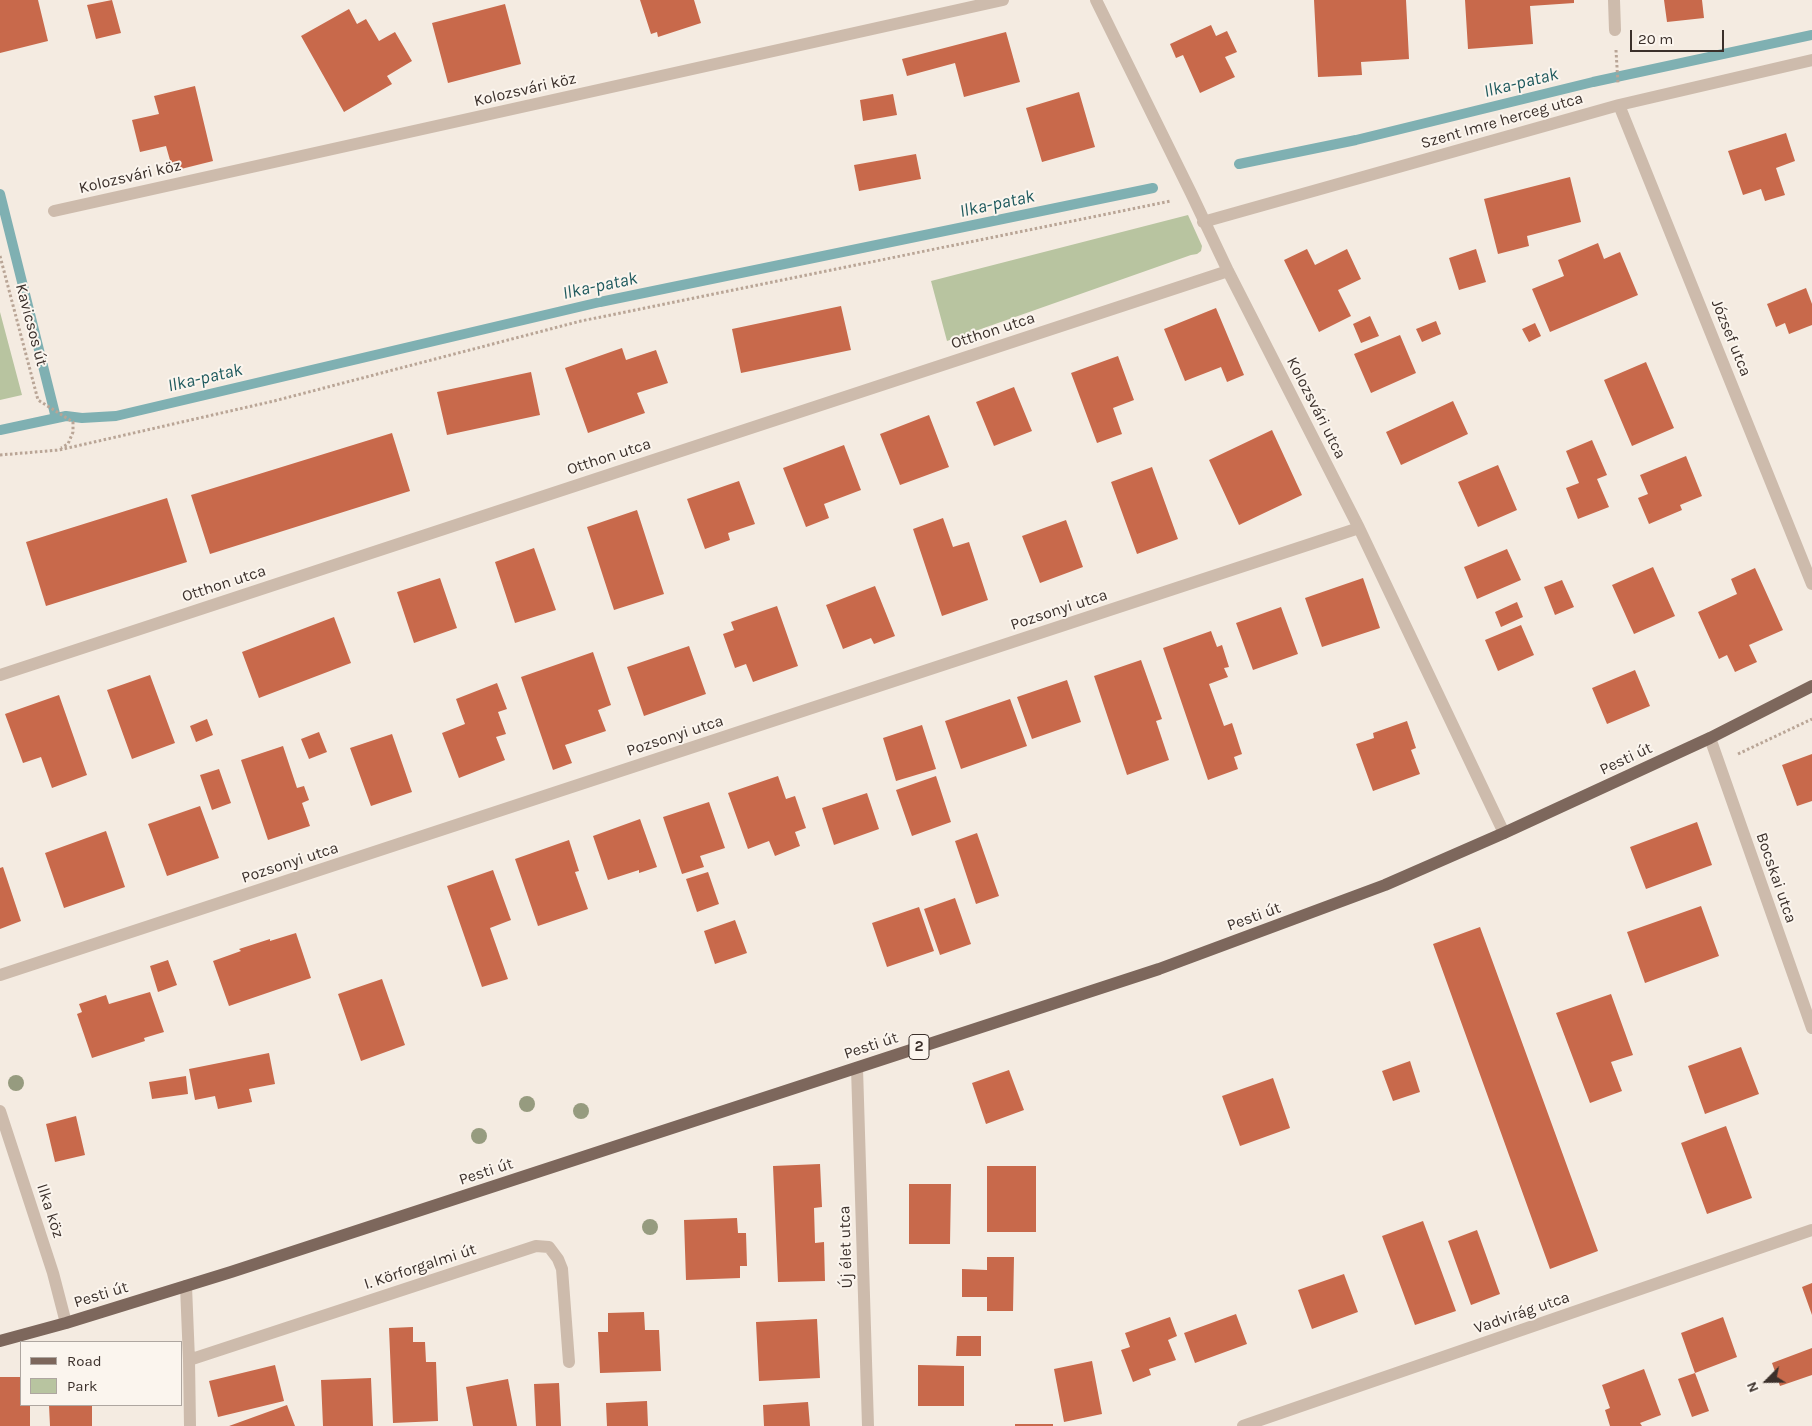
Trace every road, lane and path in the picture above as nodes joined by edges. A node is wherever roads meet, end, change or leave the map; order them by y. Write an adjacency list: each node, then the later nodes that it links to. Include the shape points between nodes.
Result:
1 (1004, 0): 9 (street, Kolozsvári köz)
2 (1096, 0): 8 (street, Kolozsvári utca)
3 (1614, 0): 4 (street)
4 (1615, 30): 6 (path)
5 (1812, 60): 7 (street, Szent Imre herceg utca)
6 (1618, 89)
7 (1619, 105): 10 (street, Szent Imre herceg utca); 16 (street, József utca)
8 (1192, 196): 10 (street, Kolozsvári utca); 13 (path, via 581,321 274,401)
9 (54, 211)
10 (1204, 222): 12 (street, Kolozsvári utca)
11 (0, 256): 13 (path, Kavicsos út, via 38,400 73,422 68,444)
12 (1228, 271): 15 (street, Kolozsvári utca); 17 (street, Otthon utca)
13 (59, 450): 14 (path)
14 (0, 456)
15 (1359, 528): 22 (street, Kolozsvári utca); 23 (street, Pozsonyi utca)
16 (1812, 584)
17 (0, 675)
18 (1812, 686): 20 (main road, Pesti út / 2)
19 (1812, 719): 21 (path)
20 (1710, 738): 21 (street, Bocskai utca); 22 (main road, Pesti út / 2)
21 (1719, 763): 24 (street, Bocskai utca)
22 (1504, 833): 25 (main road, Pesti út / 2, via 1385,886 1168,966)
23 (0, 975)
24 (1812, 1028)
25 (857, 1068): 28 (main road, Pesti út / 2); 34 (street, Új élet utca)
26 (0, 1111): 29 (street, Ilka köz)
27 (1812, 1230): 35 (street, Vadvirág utca)
28 (186, 1286): 29 (main road, Pesti út / 2); 31 (street)
29 (66, 1323): 30 (main road, Pesti út / 2)
30 (0, 1341)
31 (189, 1360): 32 (street, I. Körforgalmi út, via 536,1246 549,1247 562,1269); 33 (street)
32 (569, 1362)
33 (190, 1426)
34 (868, 1426)
35 (1243, 1426)

